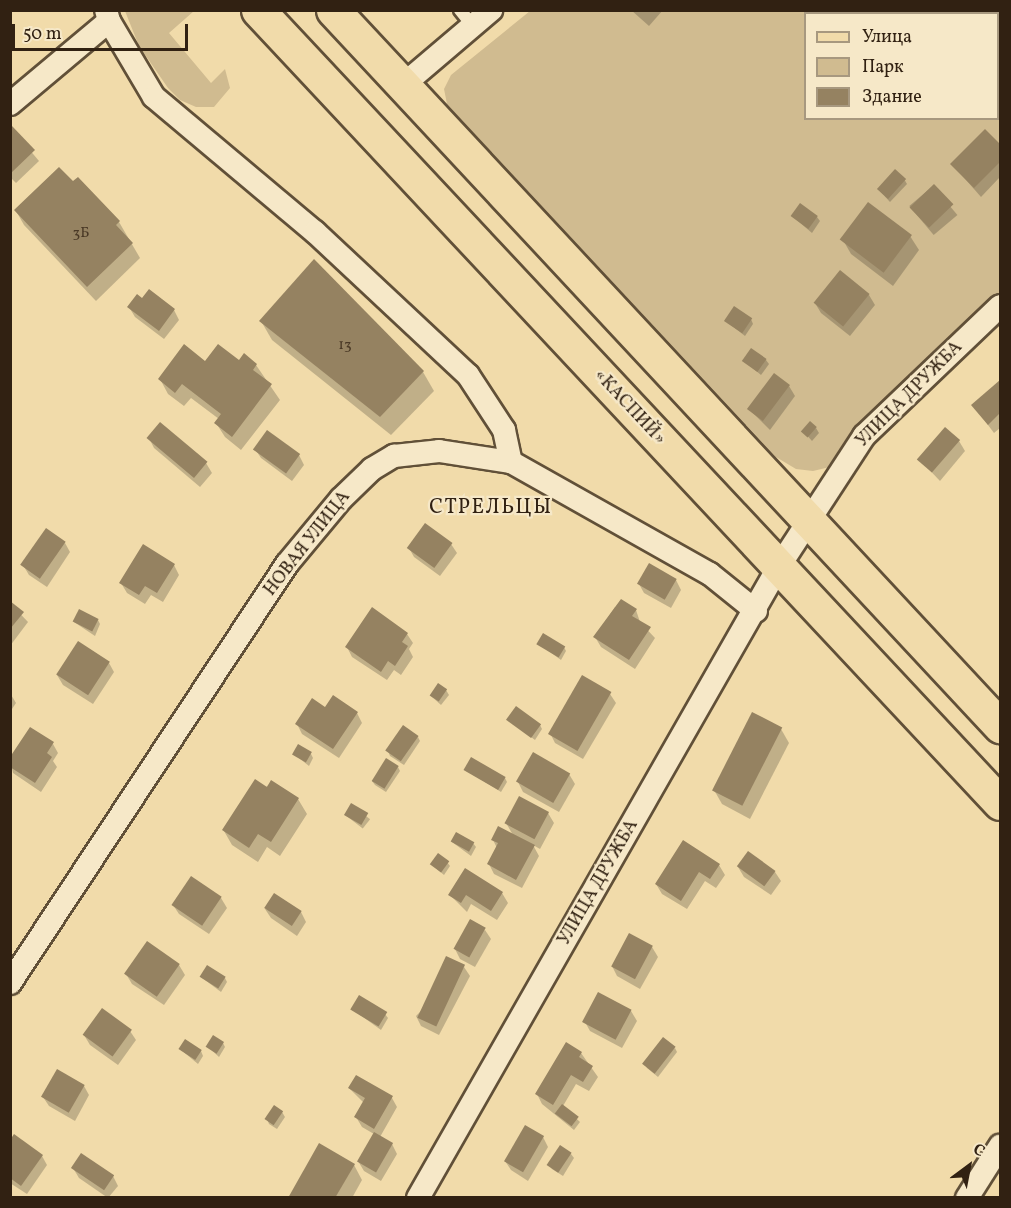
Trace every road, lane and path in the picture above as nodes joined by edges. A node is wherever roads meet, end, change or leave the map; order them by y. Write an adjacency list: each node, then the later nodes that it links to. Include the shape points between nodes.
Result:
1 (258, 10): 11 (main road, «КАСПИЙ»)
2 (333, 10): 6 (main road)
3 (491, 10): 5 (street)
4 (107, 16): 7 (street); 9 (street, via 154,97 315,232 468,375 504,430)
5 (466, 18): 6 (street)
6 (403, 85): 10 (main road)
7 (10, 104)
8 (1000, 306): 10 (street, УЛИЦА ДРУЖБА, via 864,436)
9 (511, 462): 12 (street, НОВАЯ УЛИЦА, via 710,574); 15 (street, НОВАЯ УЛИЦА, via 439,451 394,456 372,469 340,499 288,564)
10 (809, 521): 11 (street, УЛИЦА ДРУЖБА); 13 (main road)
11 (778, 568): 12 (street, УЛИЦА ДРУЖБА); 14 (main road, «КАСПИЙ»)
12 (756, 611): 17 (street, УЛИЦА ДРУЖБА)
13 (1000, 726)
14 (1000, 803)
15 (10, 983)
16 (1000, 1146): 18 (street)
17 (418, 1197)
18 (967, 1197)

